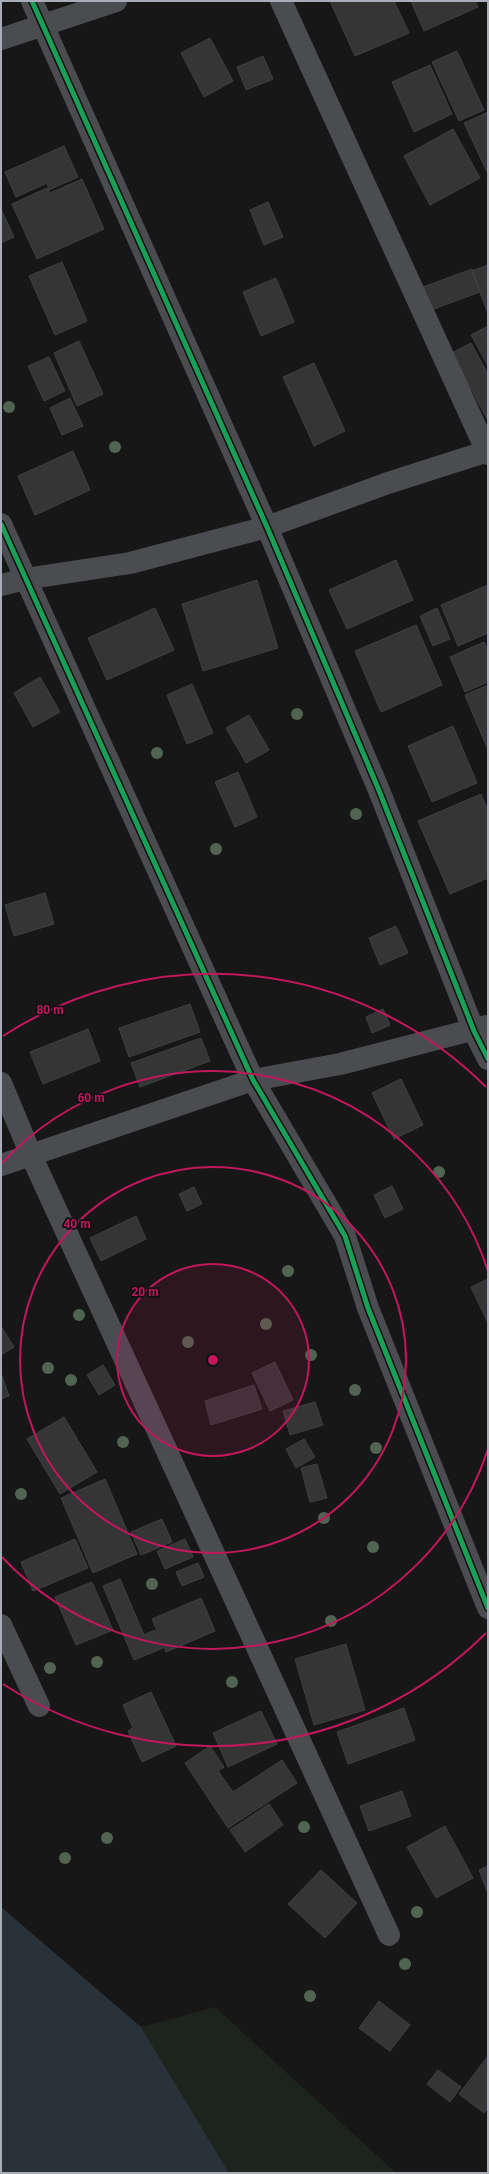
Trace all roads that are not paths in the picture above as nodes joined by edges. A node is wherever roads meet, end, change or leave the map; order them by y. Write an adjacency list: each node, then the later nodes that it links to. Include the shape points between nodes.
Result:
1 (32, 1): 4 (street)
2 (116, 1): 4 (street)
3 (281, 1): 6 (street)
4 (44, 25): 5 (street); 8 (street, via 165,303)
5 (1, 39)
6 (488, 452): 8 (street, via 388,483)
7 (1, 524): 9 (street)
8 (267, 527): 9 (street, via 130,563); 11 (street)
9 (25, 579): 10 (street); 13 (street)
10 (1, 585)
11 (481, 1028): 12 (street); 13 (street, via 340,1064)
12 (488, 1059)
13 (252, 1080): 15 (street); 17 (street, via 345,1236 368,1308)
14 (1, 1083): 15 (street)
15 (30, 1155): 16 (street); 20 (street)
16 (1, 1165)
17 (488, 1608)
18 (1, 1625): 19 (street)
19 (39, 1706)
20 (389, 1935)

